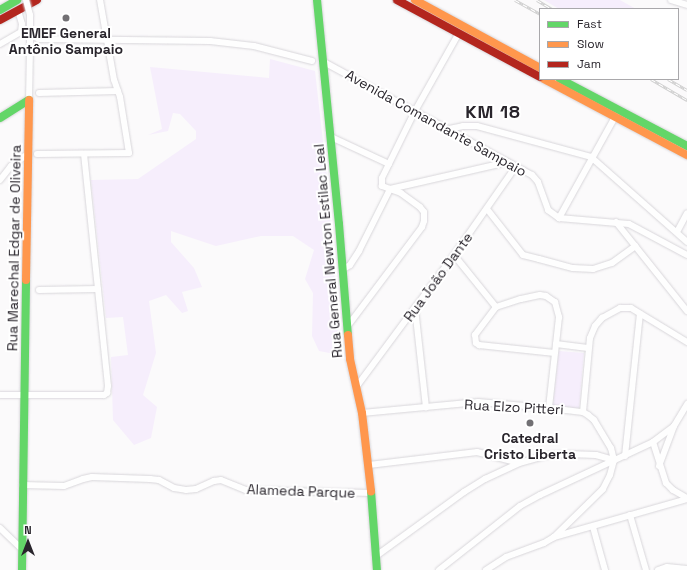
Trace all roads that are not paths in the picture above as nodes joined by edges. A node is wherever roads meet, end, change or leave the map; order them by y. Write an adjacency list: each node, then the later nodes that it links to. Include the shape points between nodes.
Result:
1 (17, 0): 10 (main road)
2 (26, 0): 26 (street, Rua Marechal Edgar de Oliveira, bridge, via 30,15)
3 (36, 0): 11 (main road)
4 (100, 0): 16 (street)
5 (317, 0): 19 (main road, Rua General Newton Estilac Leal)
6 (397, 0): 14 (main road)
7 (415, 0): 13 (main road)
8 (671, 0): 9 (street)
9 (687, 5)
10 (0, 10)
11 (18, 10): 12 (main road); 17 (street, via 22,24 21,32)
12 (0, 20)
13 (472, 31): 14 (main road); 20 (main road)
14 (459, 34): 21 (main road); 28 (street)
15 (38, 38): 16 (street)
16 (107, 39): 18 (street, via 174,40 254,46); 24 (street)
17 (0, 44)
18 (312, 60)
19 (322, 61): 28 (street, Avenida Comandante Sampaio); 32 (main road, Rua General Newton Estilac Leal)
20 (539, 67)
21 (539, 76)
22 (546, 80): 30 (main road)
23 (562, 80): 27 (main road)
24 (118, 91): 25 (street); 36 (street, via 129,154)
25 (39, 93)
26 (29, 100): 29 (main road); 34 (main road, Rua Marechal Edgar de Oliveira)
27 (616, 109): 30 (street); 33 (main road)
28 (415, 111): 31 (street, Avenida Comandante Sampaio); 40 (street)
29 (0, 118)
30 (615, 118): 37 (main road); 38 (street)
31 (449, 129): 38 (street, via 477,126); 39 (street, Avenida Comandante Sampaio)
32 (331, 136): 40 (street); 53 (main road, Rua General Newton Estilac Leal)
33 (687, 146)
34 (28, 153): 42 (street, via 11,166); 67 (main road, Rua Marechal Edgar de Oliveira)
35 (38, 154): 36 (street)
36 (84, 154): 54 (street)
37 (687, 155)
38 (591, 157): 46 (street); 48 (street)
39 (508, 162): 41 (street, Avenida Comandante Sampaio); 43 (street)
40 (389, 164): 43 (street, via 381,181 382,186)
41 (516, 166): 44 (street, Rua João Dante); 46 (street, Avenida Comandante Sampaio, via 536,178 548,210)
42 (0, 180)
43 (390, 189): 53 (street, via 359,252); 60 (street, via 401,193 420,208 424,212 424,221)
44 (487, 209): 50 (street, via 523,255 573,268 598,269 612,263); 51 (street, Rua João Dante)
45 (687, 213): 48 (street)
46 (559, 218): 47 (street)
47 (616, 222): 50 (street); 52 (street, via 632,225)
48 (677, 232): 49 (street)
49 (687, 242)
50 (635, 246): 58 (street)
51 (454, 255): 56 (street); 57 (street, Rua João Dante)
52 (687, 255)
53 (342, 270): 60 (main road, Rua General Newton Estilac Leal)
54 (98, 289): 55 (street); 67 (street, via 107,393)
55 (39, 290)
56 (496, 307): 62 (street, via 533,296 551,298 558,312); 64 (street, via 476,335 476,343)
57 (415, 308): 65 (street, Rua João Dante); 69 (street)
58 (687, 311)
59 (640, 314): 61 (street); 63 (street, via 631,308 620,308 602,318 594,326); 75 (street)
60 (346, 327): 65 (main road, Rua General Newton Estilac Leal)
61 (687, 342)
62 (556, 344): 63 (street); 64 (street)
63 (588, 348): 71 (street)
64 (555, 353): 70 (street)
65 (357, 386): 72 (main road, Rua General Newton Estilac Leal)
66 (0, 395): 67 (street)
67 (24, 395): 80 (main road, Rua Marechal Edgar de Oliveira)
68 (687, 404): 73 (street)
69 (426, 407): 70 (street, Rua Elzo Pitteri, via 478,402); 72 (street, Rua Elzo Pitteri)
70 (549, 408): 71 (street, Rua Elzo Pitteri)
71 (582, 412): 76 (street, Rua Elzo Pitteri, via 594,420 607,440)
72 (362, 413): 78 (main road, Rua General Newton Estilac Leal)
73 (674, 426): 74 (street); 79 (street)
74 (653, 442): 75 (street); 79 (street)
75 (625, 456): 76 (street)
76 (614, 460): 77 (street, via 596,455 568,454 549,455); 86 (street, via 603,488); 92 (street, via 520,506)
77 (519, 463): 78 (street, via 477,452); 88 (street, via 485,479 452,500)
78 (369, 465): 81 (main road, Rua General Newton Estilac Leal)
79 (659, 466): 82 (street, via 666,483)
80 (22, 485): 81 (street, Alameda Parque, via 64,486 92,477 150,479 186,490 221,480 246,490); 87 (main road, Rua Marechal Edgar de Oliveira)
81 (372, 493): 88 (main road, Rua General Newton Estilac Leal)
82 (687, 498): 83 (street)
83 (630, 515): 84 (street); 95 (street)
84 (593, 527): 86 (street); 94 (street)
85 (0, 528): 87 (street)
86 (554, 537): 93 (street, via 506,557)
87 (22, 549): 90 (main road, Rua Marechal Edgar de Oliveira)
88 (376, 556): 91 (main road, Rua General Newton Estilac Leal)
89 (687, 569): 96 (street)
90 (22, 570)
91 (377, 570)
92 (438, 570)
93 (486, 570)
94 (605, 570)
95 (646, 570)
96 (658, 570)

